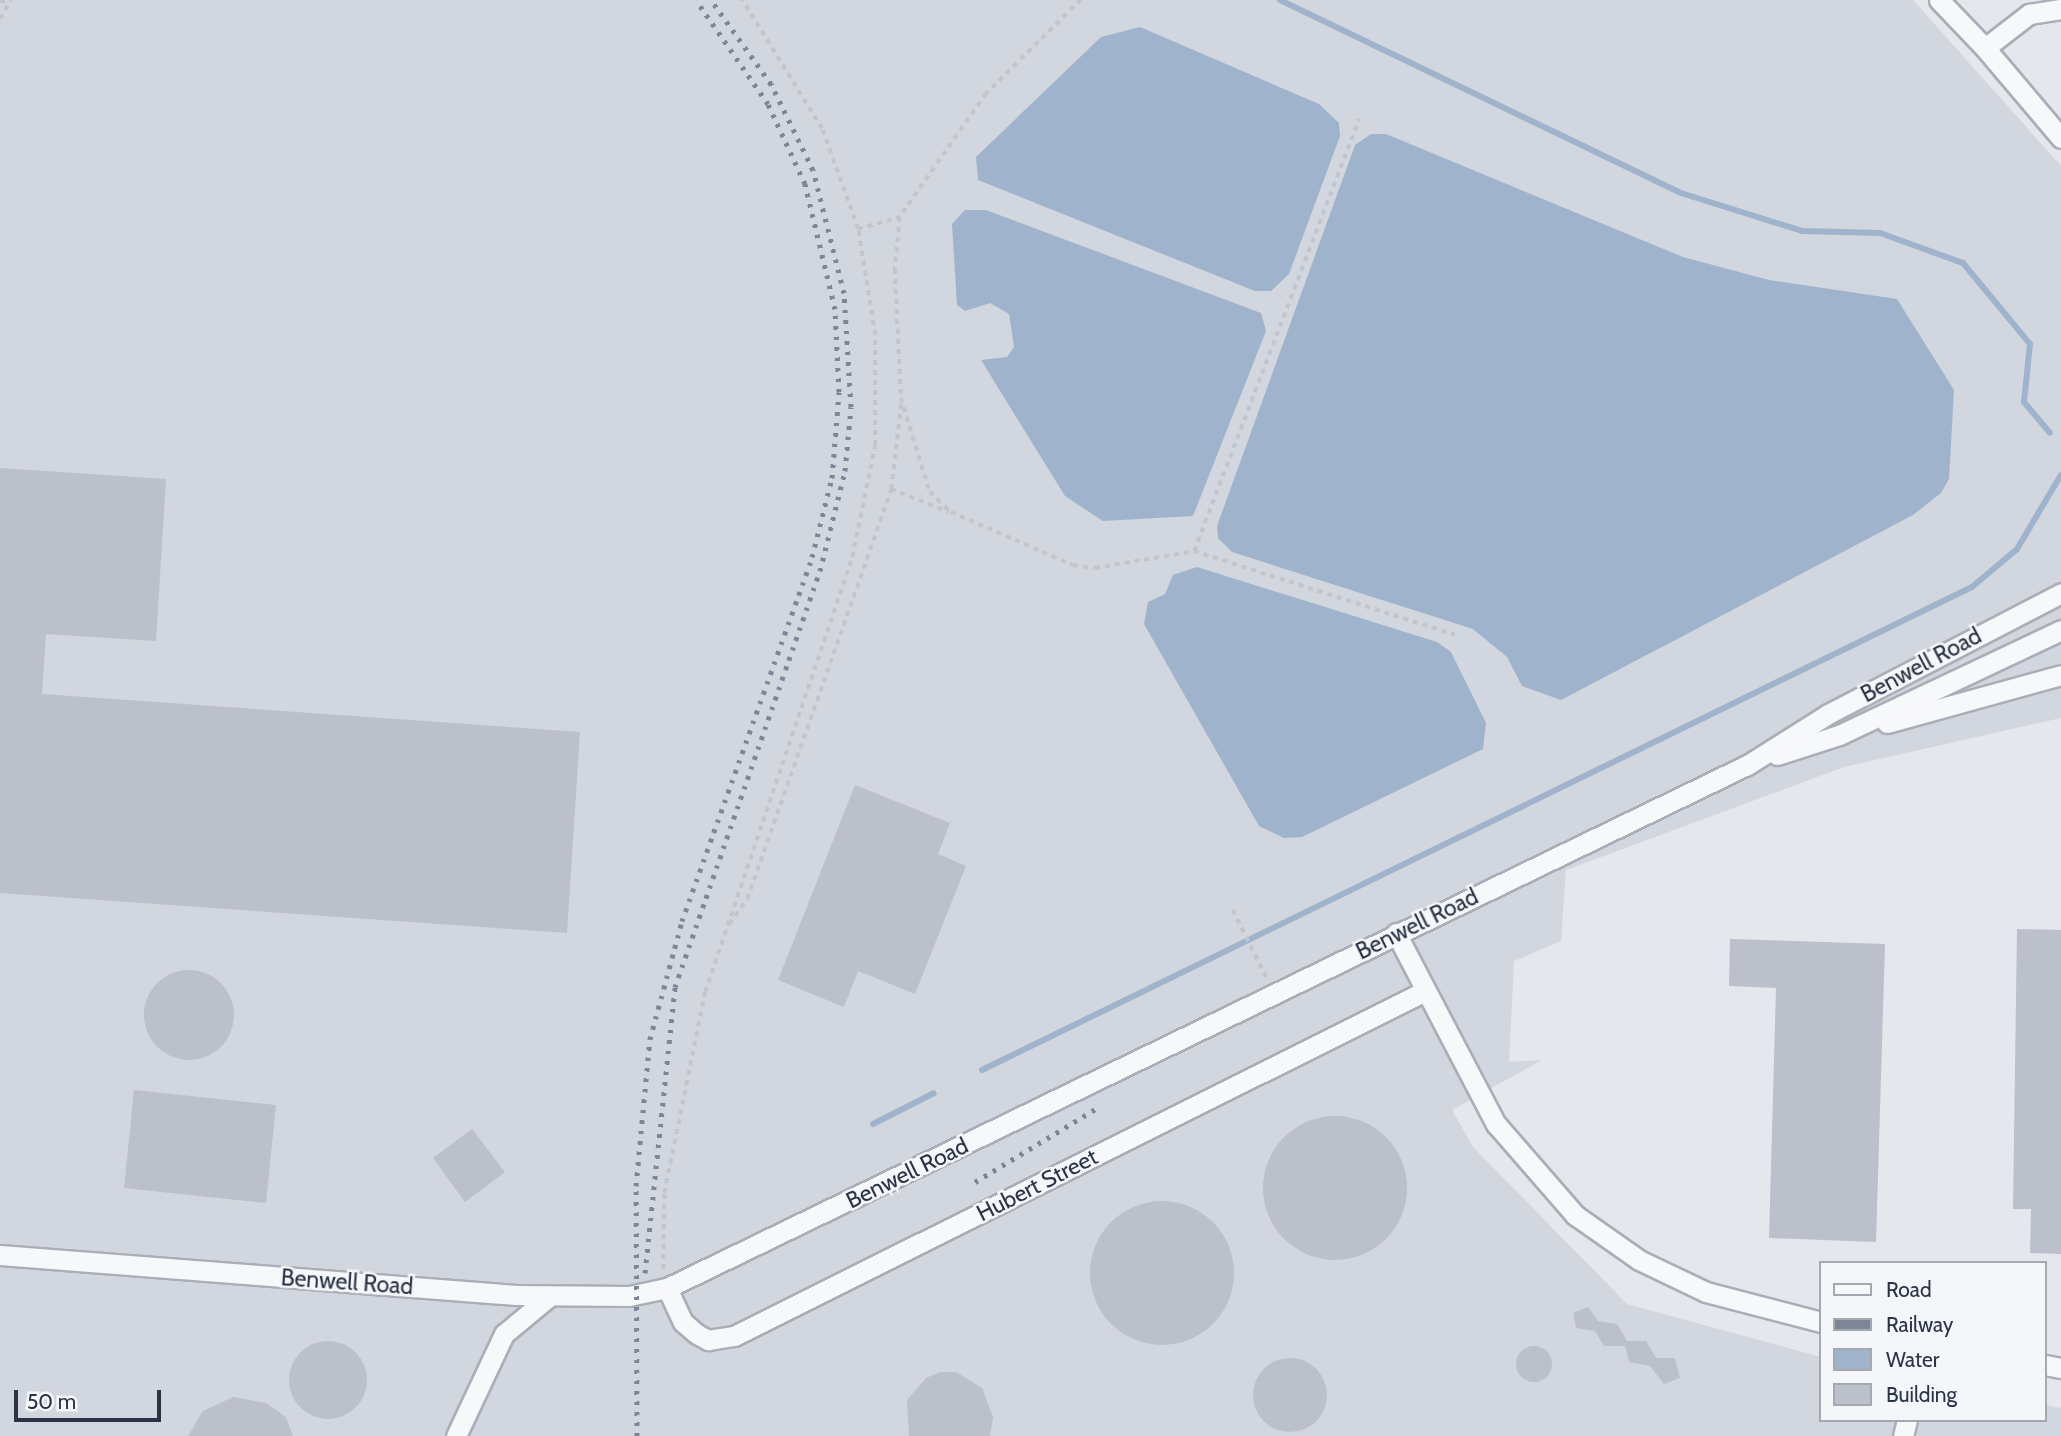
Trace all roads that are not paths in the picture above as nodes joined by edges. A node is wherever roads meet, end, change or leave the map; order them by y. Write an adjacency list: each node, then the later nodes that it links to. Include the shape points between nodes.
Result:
1 (1939, 0): 3 (street)
2 (2061, 9): 3 (street, via 2029,14)
3 (1985, 48): 4 (street)
4 (2061, 138)
5 (2061, 593): 9 (street, Benwell Road, via 1828,715)
6 (2061, 630): 8 (street, Benwell Road)
7 (2061, 675): 8 (street, Benwell Road)
8 (1839, 736): 9 (street, Benwell Road)
9 (1749, 764): 10 (street, Benwell Road)
10 (1396, 933): 11 (street); 13 (street, Benwell Road)
11 (1425, 991): 13 (street, Hubert Street, via 734,1336 708,1340 697,1334 683,1322); 15 (street, via 1503,1133 1576,1214 1639,1260 1706,1293)
12 (0, 1255): 14 (street, Benwell Road)
13 (667, 1288): 14 (street, Benwell Road, via 629,1296)
14 (550, 1296): 16 (street, via 523,1312 504,1334)
15 (1820, 1322)
16 (456, 1436)

